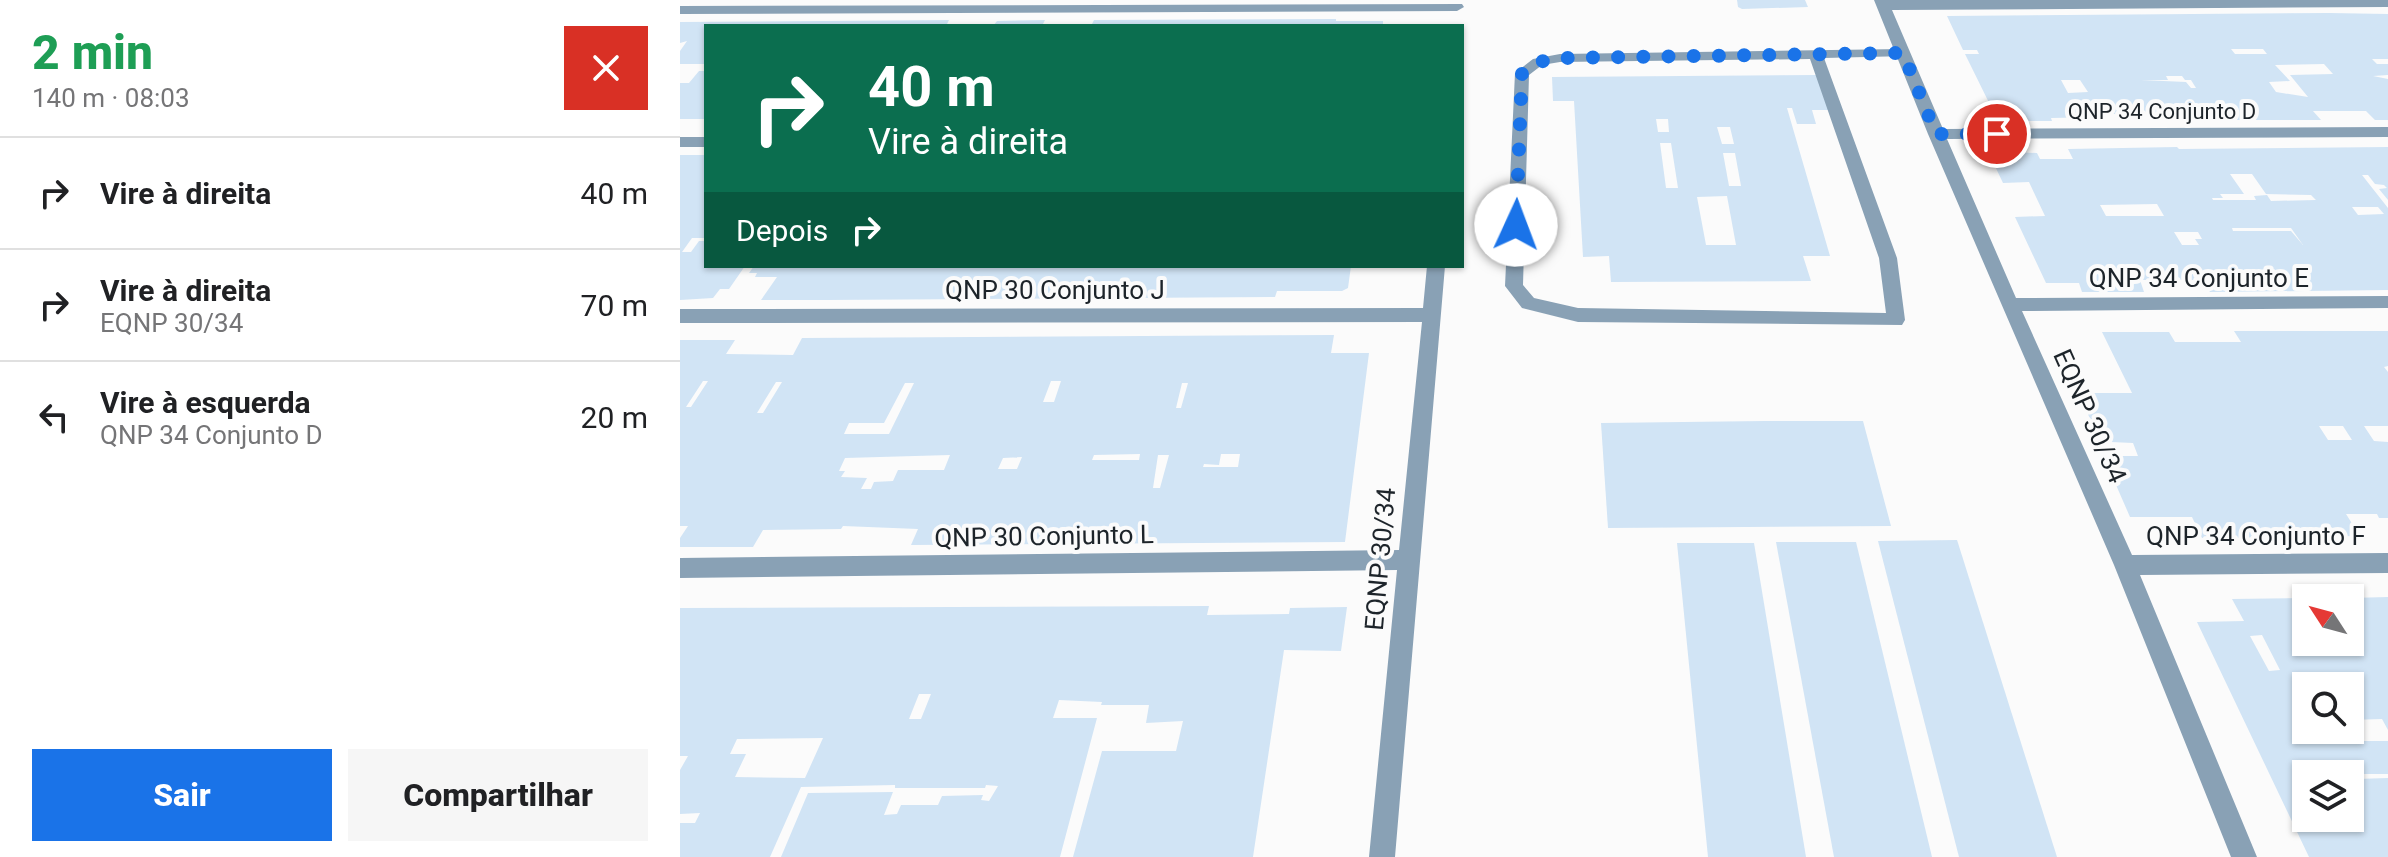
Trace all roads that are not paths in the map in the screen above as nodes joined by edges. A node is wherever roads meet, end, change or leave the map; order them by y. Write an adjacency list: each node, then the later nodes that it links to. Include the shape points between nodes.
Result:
1 (1882, 3): 2 (street); 6 (street, EQNP 30/34)
2 (2388, 3)
3 (1457, 4): 4 (street); 5 (street)
4 (680, 10)
5 (1456, 24)
6 (1903, 53): 7 (street); 9 (street, EQNP 30/34)
7 (1815, 54): 7 (street, via 1560,58 1538,62 1522,73 1514,286 1528,303 1578,315 1896,320 1888,258)
8 (2388, 132): 9 (street, QNP 34 Conjunto D)
9 (1936, 134): 14 (street, EQNP 30/34)
10 (680, 142): 11 (street)
11 (704, 142)
12 (1436, 268): 15 (street, EQNP 30/34)
13 (2388, 302): 14 (street, QNP 34 Conjunto E)
14 (2010, 305): 19 (street, EQNP 30/34)
15 (1431, 315): 16 (street, QNP 30 Conjunto J); 17 (street, EQNP 30/34)
16 (680, 316)
17 (1408, 560): 20 (street, QNP 30 Conjunto L); 21 (street, EQNP 30/34)
18 (2388, 563): 19 (street, QNP 34 Conjunto F)
19 (2125, 565): 22 (street, EQNP 30/34)
20 (680, 568)
21 (1382, 857)
22 (2244, 857)

